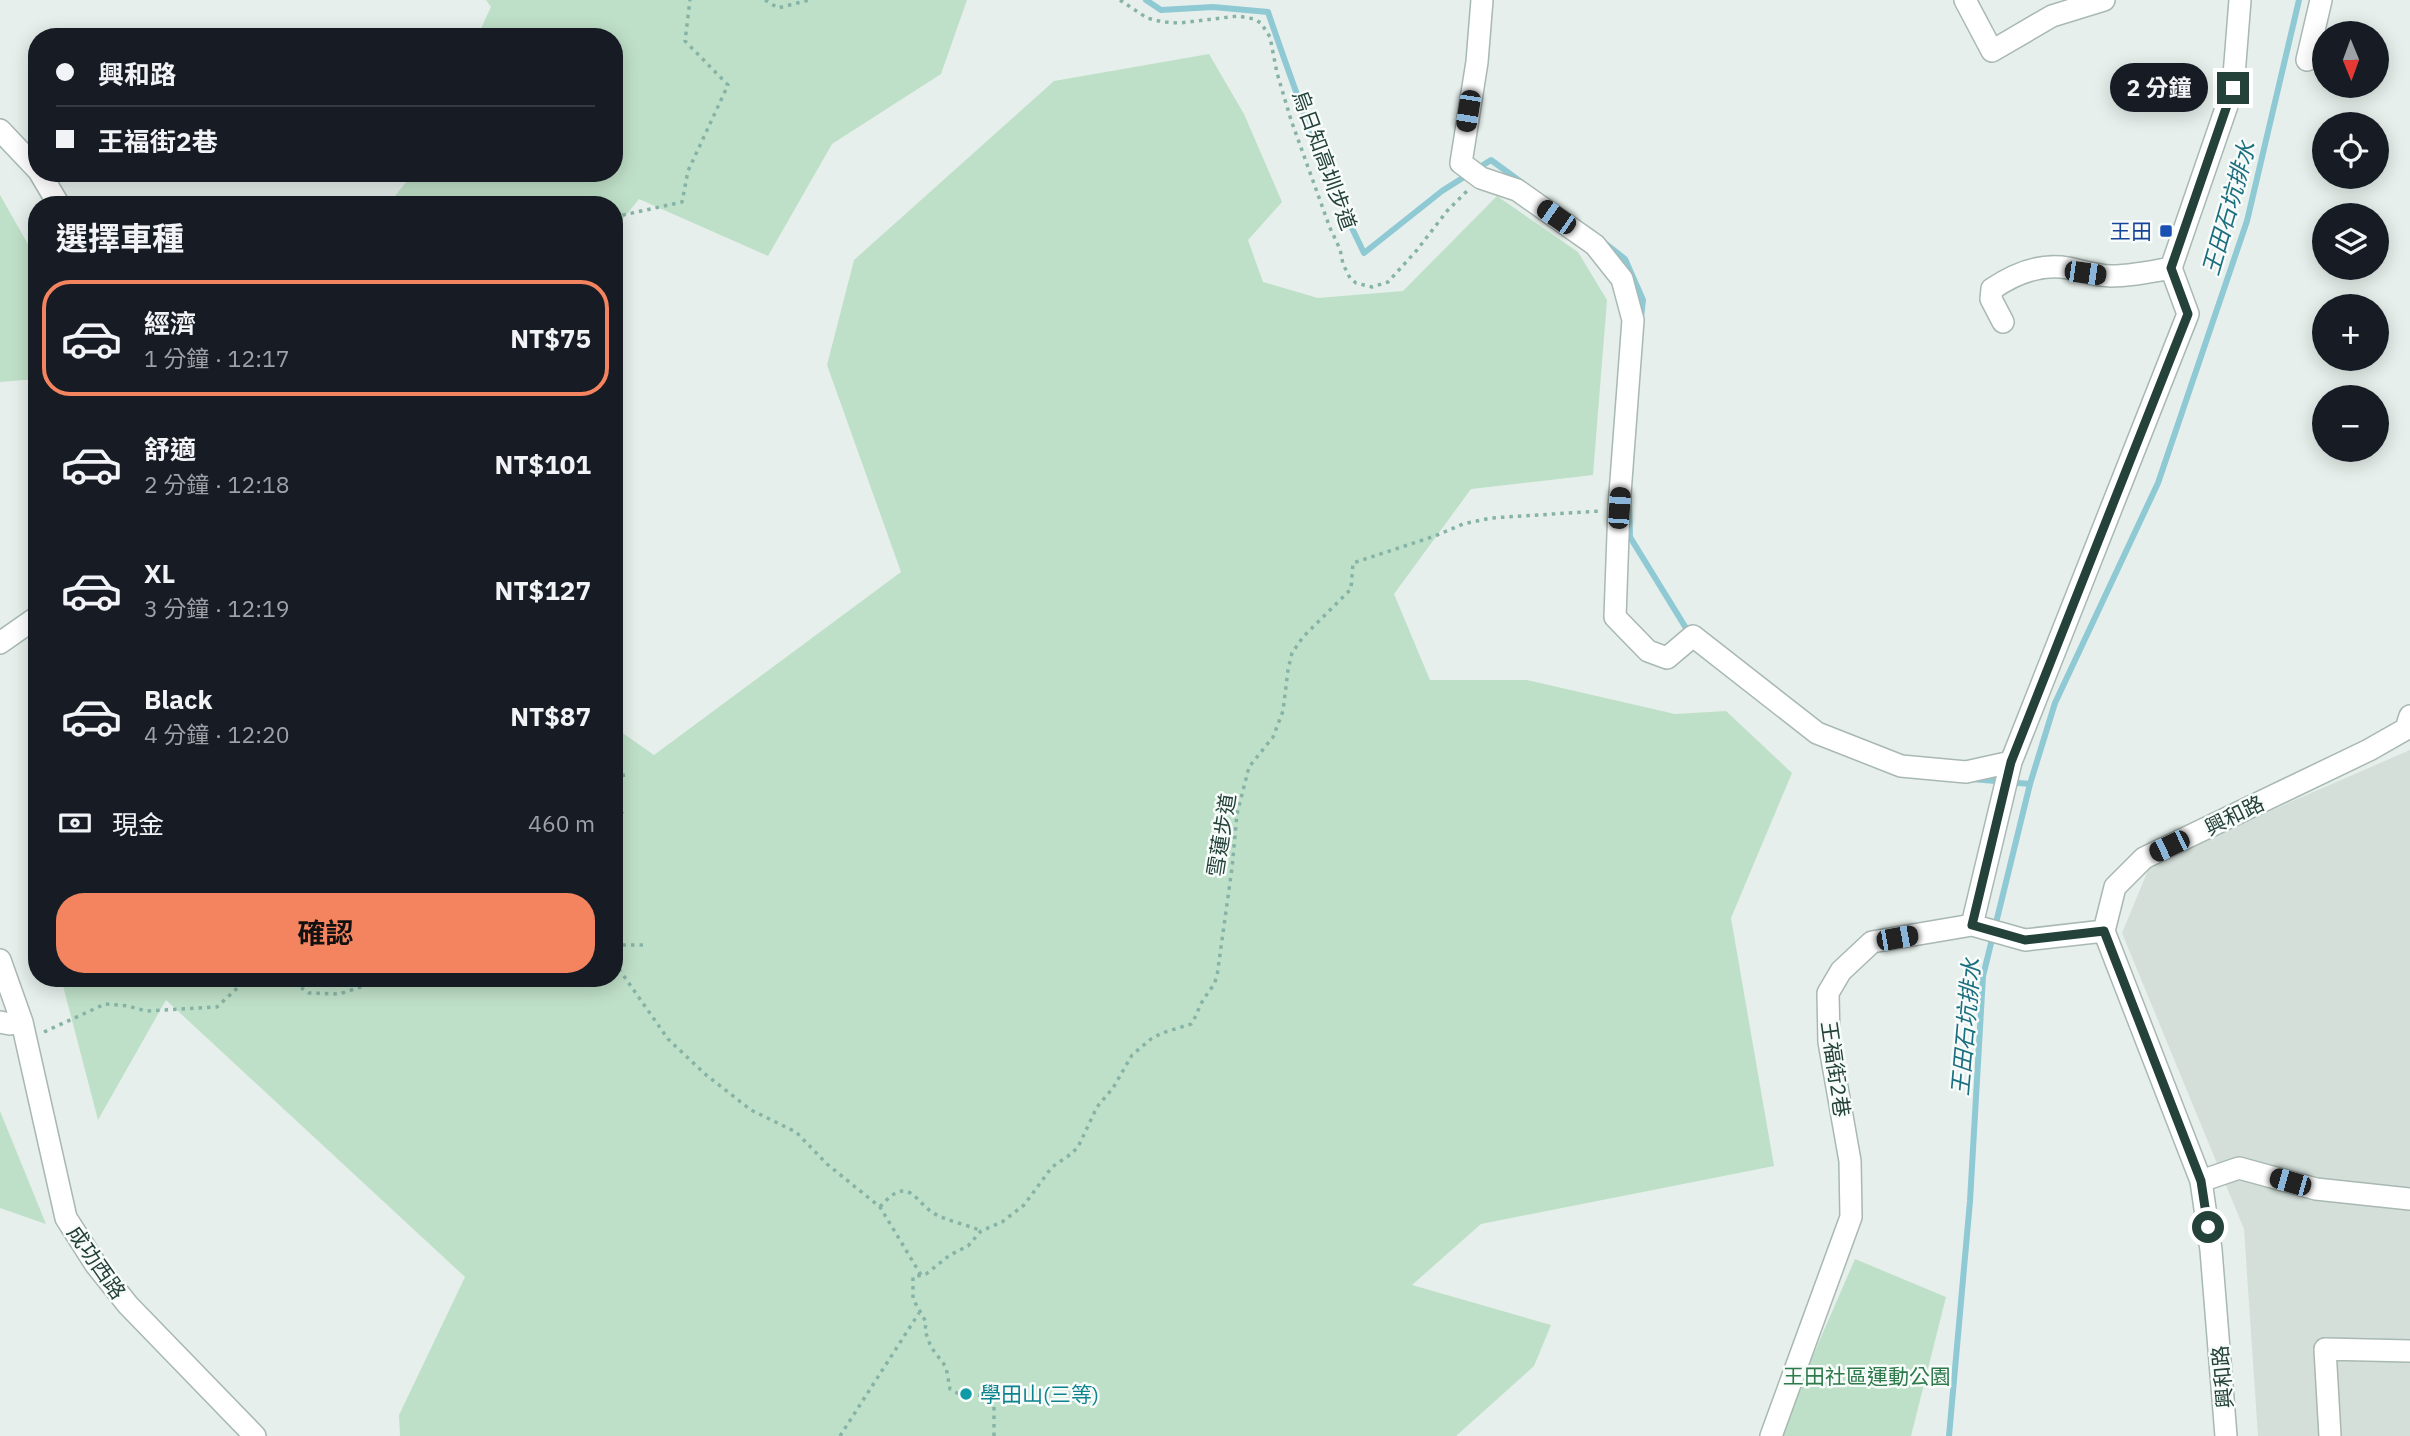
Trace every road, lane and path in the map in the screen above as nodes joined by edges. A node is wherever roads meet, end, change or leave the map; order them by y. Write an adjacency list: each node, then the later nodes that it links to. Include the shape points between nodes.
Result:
1 (690, 0): 14 (path, via 685,41 728,85 688,171 682,202)
2 (765, 0): 3 (path, via 778,8)
3 (809, 0)
4 (1120, 0): 13 (path, 烏日知高圳步道, via 1147,18 1163,22 1238,16 1261,23 1270,37 1291,120 1343,264 1356,283 1372,287 1388,282 1452,205)
5 (1482, 0): 13 (street, via 1461,163)
6 (1965, 0): 7 (street, via 1992,51 2052,16)
7 (2104, 0)
8 (2240, 0): 15 (street, via 2233,88)
9 (2321, 0): 10 (street)
10 (2307, 60)
11 (0, 130): 12 (street)
12 (28, 160)
13 (1481, 178): 17 (street, via 1517,190 1595,244 1622,279 1633,320)
14 (623, 215)
15 (2171, 268): 16 (street, via 2109,276 2067,267 2027,271 1992,289 1991,299); 21 (street, via 2188,314)
16 (2003, 322)
17 (1619, 508): 21 (street, via 1615,617 1648,651 1667,658 1693,636 1817,733 1901,766); 36 (path, 雪蓮步道, via 1482,520 1353,563 1351,589 1292,653 1273,737 1249,767 1237,814 1214,986 1191,1024 1161,1033 1132,1055 1077,1147 1052,1167 1024,1205)
18 (28, 623): 19 (street)
19 (0, 643)
20 (2410, 716): 23 (street, 興和路, via 2406,729 2370,750 2144,858 2115,887)
21 (2008, 775): 22 (street)
22 (1972, 925): 23 (street, via 2025,940); 43 (street, 王福街2巷, via 1872,942 1840,971 1828,993 1829,1042 1850,1161 1851,1217)
23 (2104, 931): 33 (street, 興和路)
24 (623, 945): 25 (path)
25 (643, 945)
26 (0, 960): 32 (street, 成功西路)
27 (623, 976): 35 (path, via 668,1039 705,1074 751,1110 796,1132)
28 (238, 987): 32 (path, via 217,1007 146,1011 105,1004)
29 (300, 987): 30 (path, via 309,993 339,994)
30 (361, 987)
31 (0, 1022): 32 (street)
32 (24, 1031): 40 (street, 成功西路, via 66,1218 128,1305)
33 (2201, 1181): 34 (street, via 2239,1168 2316,1189); 44 (street, 興和路)
34 (2410, 1199)
35 (880, 1207): 36 (path, via 890,1196 905,1191 937,1215); 37 (path)
36 (981, 1231): 37 (path, via 968,1246)
37 (921, 1275): 38 (path, via 912,1280)
38 (919, 1313): 41 (path); 42 (path, via 926,1322 931,1347 946,1367 950,1389 964,1398 975,1394 994,1398)
39 (2410, 1351): 45 (street, via 2325,1349)
40 (255, 1436)
41 (840, 1436)
42 (994, 1436)
43 (1771, 1436)
44 (2227, 1436)
45 (2330, 1436)

